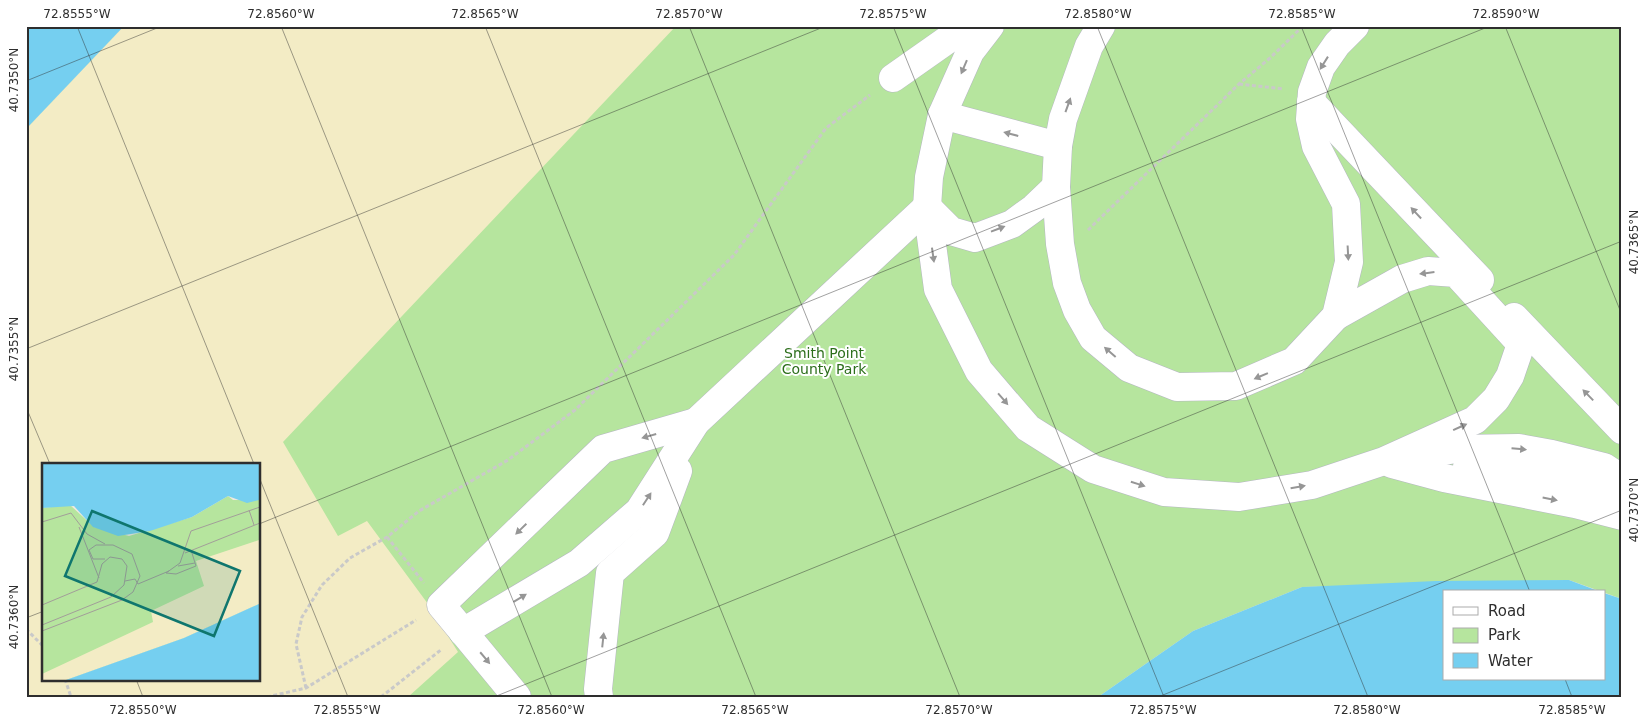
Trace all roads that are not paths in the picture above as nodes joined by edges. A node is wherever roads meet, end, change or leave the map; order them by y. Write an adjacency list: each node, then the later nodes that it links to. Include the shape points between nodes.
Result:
1 (967, 26): 5 (street)
2 (990, 26): 7 (street, one-way to 7, via 970,52)
3 (1101, 26): 8 (street, one-way to 3, via 1063,119 1090,46)
4 (1356, 26): 6 (street, one-way to 6, via 1336,44 1321,67)
5 (892, 78)
6 (1311, 97): 11 (street, one-way to 11, via 1310,119 1316,146 1346,204 1349,262); 13 (street, one-way to 6, via 1344,138)
7 (942, 115): 8 (street, one-way to 7); 10 (street, via 929,177)
8 (1058, 146): 9 (street)
9 (1056, 187): 10 (street, one-way to 9, via 951,232 974,238 1012,224); 11 (street, one-way to 9, via 1294,362 1236,386 1178,387 1129,368 1094,338 1066,283)
10 (927, 207): 12 (street); 14 (street, one-way to 14, via 938,289 979,370 1028,428 1093,469 1164,492 1239,497 1312,485)
11 (1336, 316): 14 (street, one-way to 11, via 1475,420 1496,399 1510,376 1521,344 1456,273 1428,271 1402,279)
12 (696, 422): 18 (street, one-way to 12, via 580,563 639,511); 18 (street, one-way to 18, via 604,449 441,605); 19 (street, one-way to 12, via 610,573 655,533)
13 (1622, 430)
14 (1384, 462): 15 (street, one-way to 15, via 1455,449 1520,448 1604,467); 16 (street, via 1529,471); 17 (street, one-way to 17)
15 (1622, 479)
16 (1622, 498)
17 (1622, 516)
18 (463, 632): 20 (street, one-way to 20)
19 (596, 694)
20 (517, 697)

